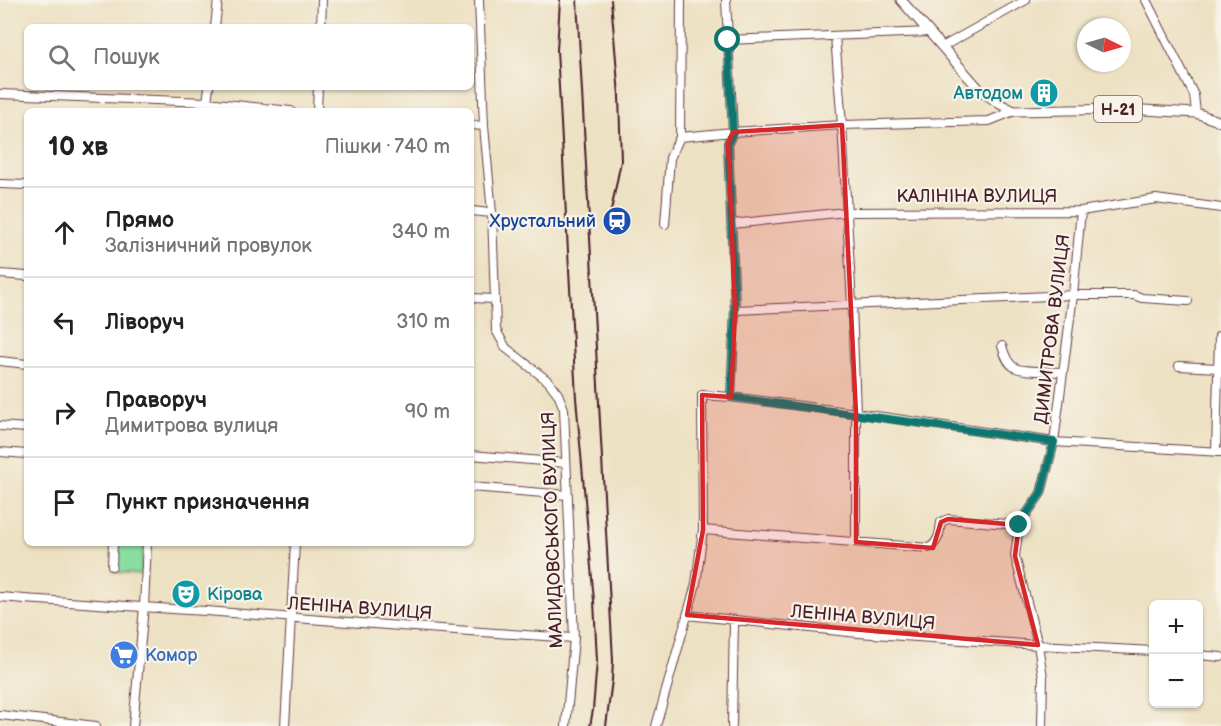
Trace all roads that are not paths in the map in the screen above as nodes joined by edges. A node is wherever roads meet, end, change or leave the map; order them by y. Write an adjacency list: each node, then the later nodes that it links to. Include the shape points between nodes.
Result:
1 (218, 0): 9 (street)
2 (322, 0): 10 (street)
3 (479, 0): 27 (street, МАЛИДОВСЬКОГО ВУЛИЦЯ)
4 (681, 0): 29 (street)
5 (726, 0): 13 (street)
6 (901, 0): 11 (main road)
7 (1026, 0): 14 (street)
8 (1146, 0): 23 (street, via 1194,95)
9 (215, 24)
10 (321, 24)
11 (929, 33): 12 (street); 14 (main road)
12 (835, 36): 13 (street); 26 (street)
13 (728, 40): 28 (street)
14 (942, 47): 22 (main road, via 980,90)
15 (209, 90): 18 (street)
16 (318, 90): 21 (street)
17 (0, 94): 18 (street)
18 (207, 102): 19 (street); 20 (street)
19 (200, 108)
20 (263, 108)
21 (317, 108)
22 (1014, 111): 23 (main road, Н-21, via 1126,109); 26 (street, via 989,121)
23 (1196, 113): 24 (main road, Н-21)
24 (1221, 122)
25 (474, 125): 27 (street)
26 (842, 125): 28 (street); 35 (street)
27 (484, 126): 36 (street, МАЛИДОВСЬКОГО ВУЛИЦЯ)
28 (733, 132): 29 (street); 38 (street, via 728,143)
29 (680, 137): 37 (street, via 670,158)
30 (0, 184): 31 (street)
31 (24, 185)
32 (1221, 208): 33 (street, КАЛІНІНА ВУЛИЦЯ, via 1156,199)
33 (1081, 210): 35 (street, КАЛІНІНА ВУЛИЦЯ); 41 (street, ДИМИТРОВА ВУЛИЦЯ)
34 (474, 211): 36 (street)
35 (846, 212): 38 (street, КАЛІНІНА ВУЛИЦЯ); 45 (street)
36 (492, 213): 43 (street, МАЛИДОВСЬКОГО ВУЛИЦЯ)
37 (665, 224)
38 (732, 224): 46 (street)
39 (0, 274): 40 (street)
40 (24, 276)
41 (1072, 295): 44 (street, via 1134,295); 45 (street); 53 (street, ДИМИТРОВА ВУЛИЦЯ)
42 (474, 298): 43 (street)
43 (495, 299): 63 (street, МАЛИДОВСЬКОГО ВУЛИЦЯ, via 496,330 507,348 558,394 564,409)
44 (1188, 301)
45 (852, 305): 46 (street); 55 (street)
46 (735, 310): 54 (street)
47 (1220, 336): 52 (street)
48 (1002, 346): 53 (street, via 1014,367)
49 (0, 361): 50 (street)
50 (24, 364)
51 (1179, 366): 52 (street)
52 (1218, 368): 60 (street)
53 (1063, 372): 58 (street, ДИМИТРОВА ВУЛИЦЯ)
54 (731, 397): 55 (street); 67 (street, via 702,395)
55 (856, 413): 58 (street); 68 (street)
56 (0, 426): 57 (street)
57 (24, 428)
58 (1054, 442): 60 (street); 66 (street, ДИМИТРОВА ВУЛИЦЯ, via 1041,493)
59 (0, 452): 61 (street)
60 (1218, 452)
61 (24, 454)
62 (474, 455): 63 (street)
63 (566, 463): 65 (street, МАЛИДОВСЬКОГО ВУЛИЦЯ)
64 (474, 487): 65 (street)
65 (567, 495): 78 (street, МАЛИДОВСЬКОГО ВУЛИЦЯ)
66 (1019, 525): 68 (street, via 948,519 942,522 939,536 930,548); 79 (street, ДИМИТРОВА ВУЛИЦЯ, via 1015,556)
67 (703, 530): 68 (street); 75 (street, via 696,584)
68 (856, 542)
69 (113, 546): 72 (street)
70 (147, 546): 74 (street)
71 (295, 546): 76 (street)
72 (112, 566)
73 (0, 597): 74 (street, ЛЕНІНА ВУЛИЦЯ)
74 (144, 607): 76 (street, ЛЕНІНА ВУЛИЦЯ); 85 (street)
75 (687, 615): 77 (street, ЛЕНІНА ВУЛИЦЯ); 88 (street)
76 (291, 618): 78 (street, ЛЕНІНА ВУЛИЦЯ); 86 (street)
77 (734, 621): 79 (street, ЛЕНІНА ВУЛИЦЯ); 89 (street)
78 (574, 638): 87 (street, МАЛИДОВСЬКОГО ВУЛИЦЯ)
79 (1038, 645): 80 (street, ЛЕНІНА ВУЛИЦЯ); 90 (street, ДИМИТРОВА ВУЛИЦЯ, via 1043,677)
80 (1149, 651)
81 (1203, 655): 82 (street)
82 (1221, 657)
83 (0, 715): 84 (street)
84 (96, 726)
85 (132, 726)
86 (285, 726)
87 (566, 726)
88 (657, 726)
89 (732, 726)
90 (1042, 726)

